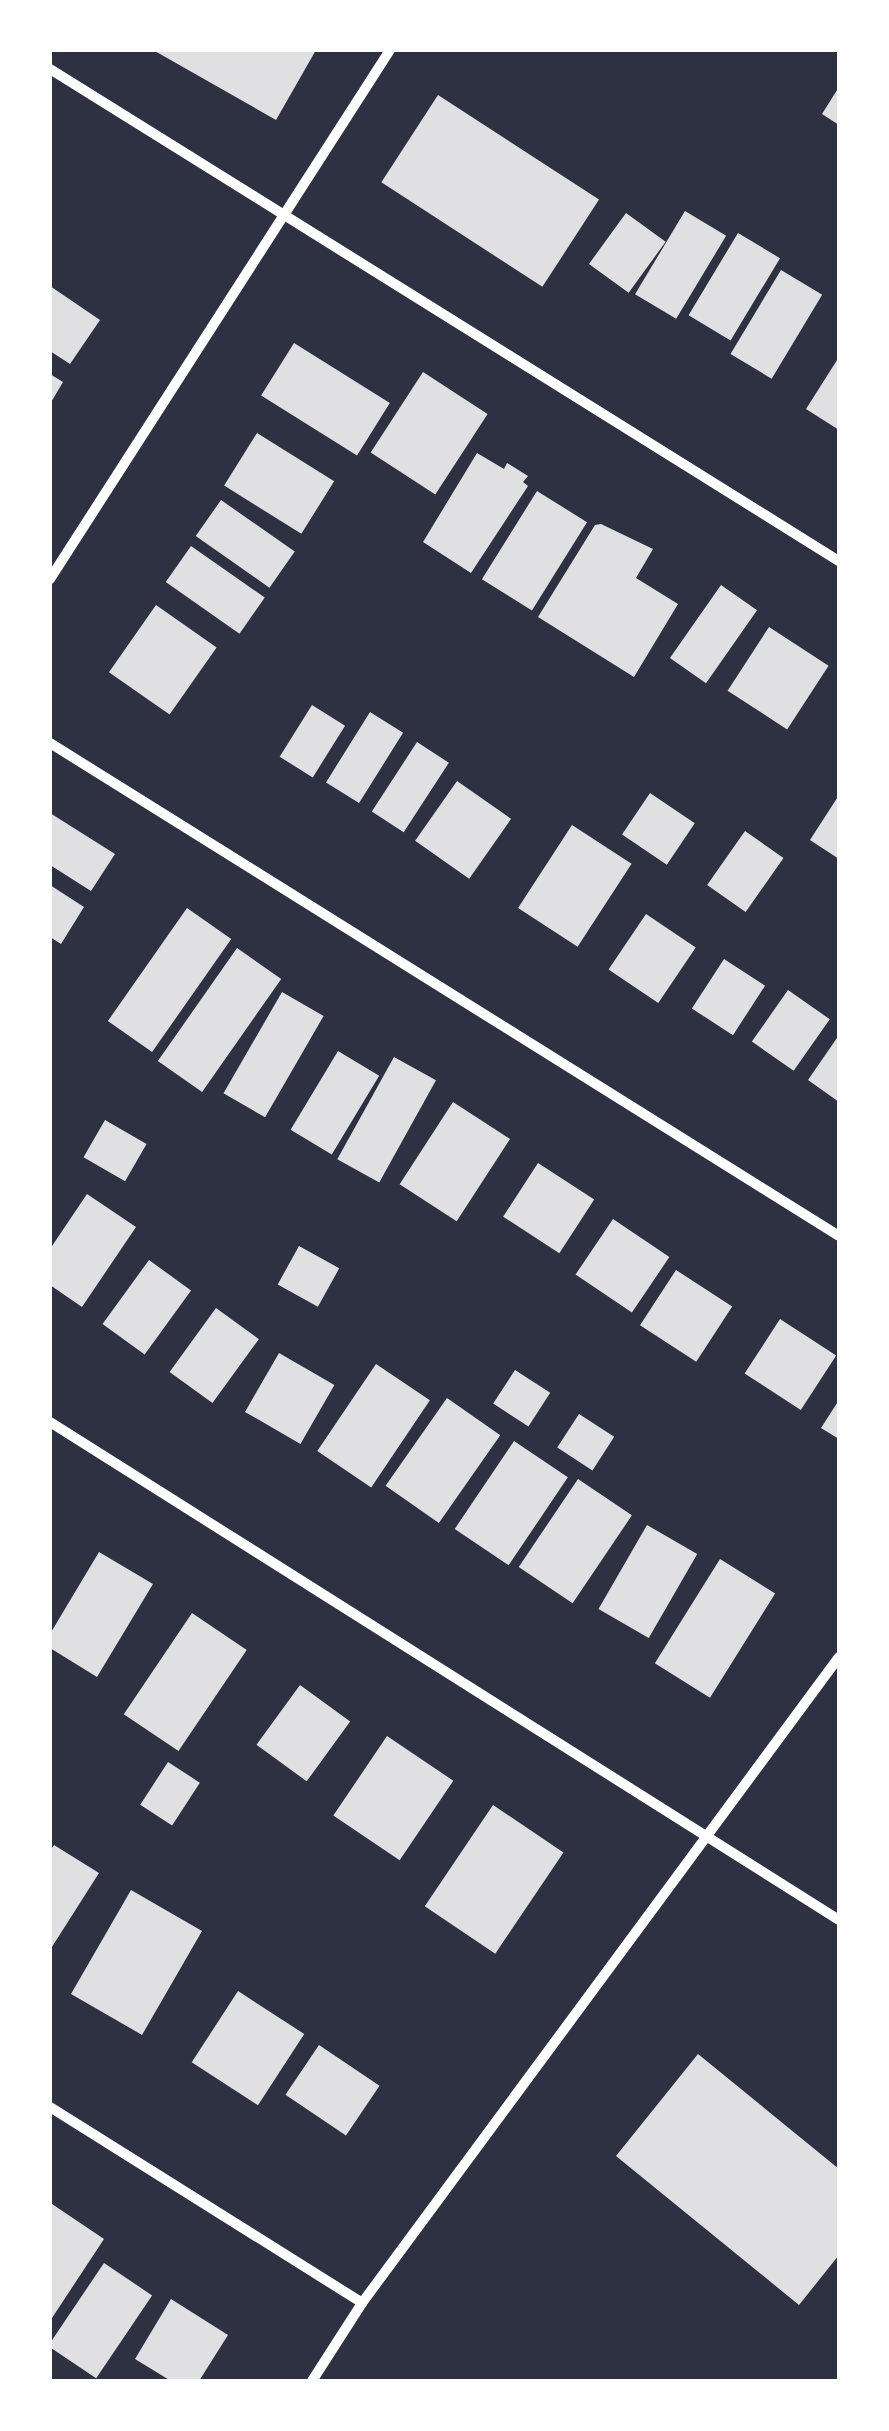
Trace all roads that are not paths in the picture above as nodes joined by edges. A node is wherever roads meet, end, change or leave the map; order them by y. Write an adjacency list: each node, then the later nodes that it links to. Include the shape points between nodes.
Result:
1 (390, 50): 3 (street)
2 (50, 69): 3 (street)
3 (285, 214): 4 (street); 5 (street)
4 (839, 561)
5 (50, 579)
6 (50, 743): 7 (street)
7 (839, 1236)
8 (50, 1422): 10 (street)
9 (839, 1657): 10 (street)
10 (704, 1838): 11 (street); 13 (street)
11 (839, 1920)
12 (50, 2106): 13 (street)
13 (362, 2303): 14 (street)
14 (312, 2381)

